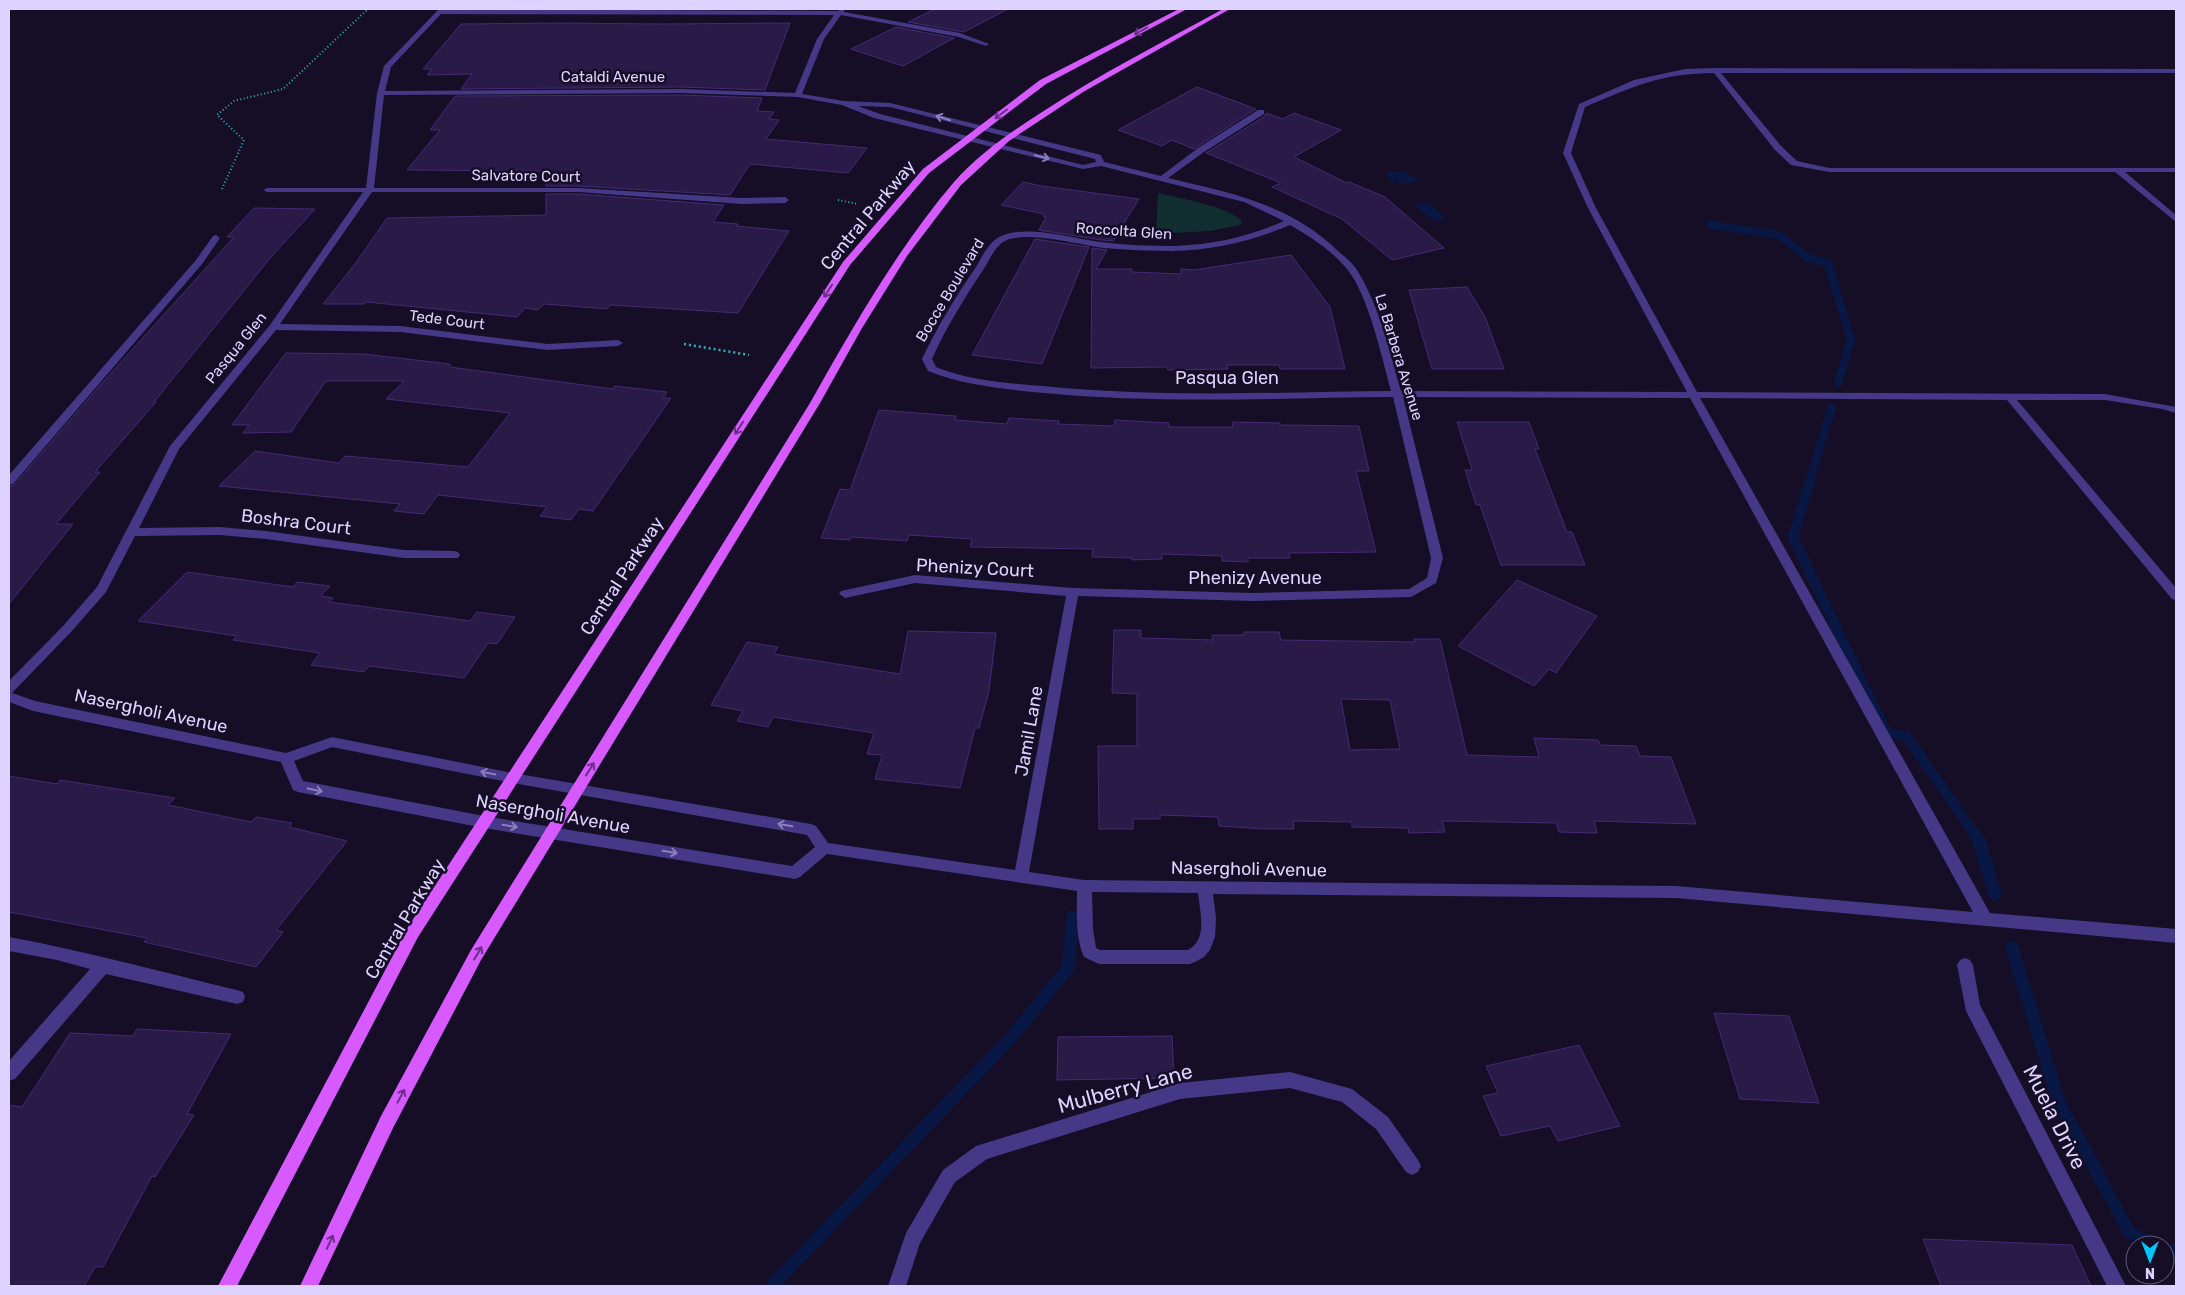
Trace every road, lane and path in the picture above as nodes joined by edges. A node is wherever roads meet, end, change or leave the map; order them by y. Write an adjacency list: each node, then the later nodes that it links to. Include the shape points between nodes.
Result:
1 (368, 9): 21 (path, via 284,89 234,101 218,115 244,140)
2 (1184, 9): 13 (main road, Central Parkway, one-way to 13, via 1043,82)
3 (1227, 9): 14 (main road, via 1080,90)
4 (440, 11): 5 (street); 9 (street, Pasqua Glen, via 388,66)
5 (840, 11): 6 (street, via 960,34); 10 (street, via 819,42)
6 (986, 44)
7 (1715, 70): 8 (street); 18 (street, via 1794,163 1829,170); 37 (street, via 1685,71 1638,82 1582,106 1566,153 1592,208)
8 (2176, 72)
9 (381, 93): 10 (street, Cataldi Avenue, via 680,91); 22 (street, Pasqua Glen)
10 (798, 96): 11 (street, Cataldi Avenue)
11 (844, 103): 13 (street, Cataldi Avenue, one-way to 11, via 890,105); 15 (street, Cataldi Avenue, via 877,116)
12 (1260, 112): 20 (street)
13 (987, 129): 14 (street, La Barbera Avenue); 15 (main road, Central Parkway)
14 (1012, 135): 16 (main road); 17 (street, La Barbera Avenue, via 1098,157)
15 (973, 140): 16 (street, La Barbera Avenue); 50 (main road, Central Parkway, one-way to 50, via 926,171 846,264)
16 (998, 146): 17 (street, La Barbera Avenue, one-way to 17, via 1083,167); 51 (main road, one-way to 16, via 903,255 958,183)
17 (1101, 164): 20 (street, La Barbera Avenue)
18 (2117, 170): 19 (street); 27 (street)
19 (2176, 170)
20 (1162, 179): 28 (street, La Barbera Avenue, via 1247,200)
21 (222, 189)
22 (370, 189): 23 (street, Salvatore Court); 24 (street, Salvatore Court, via 578,190 742,201); 31 (street, Pasqua Glen)
23 (267, 190)
24 (785, 200)
25 (838, 200): 26 (path)
26 (858, 204)
27 (2176, 219)
28 (1291, 221): 29 (street, Roccolta Glen, via 1272,231 1235,242 1198,248 1158,250 1031,235); 36 (street, La Barbera Avenue, via 1321,239 1352,269 1371,306)
29 (1011, 236): 35 (street, Bocce Boulevard, via 998,240 987,254 930,349 927,359)
30 (216, 238): 40 (street, via 199,262)
31 (273, 327): 32 (street, Tede Court, via 400,329 548,347); 41 (street, Pasqua Glen, via 174,448)
32 (618, 343)
33 (684, 344): 34 (path)
34 (749, 355)
35 (932, 368): 36 (street, Pasqua Glen, via 952,377 998,385 1100,394)
36 (1396, 394): 37 (street, Pasqua Glen); 43 (street, La Barbera Avenue, via 1437,558)
37 (1693, 395): 38 (street, Pasqua Glen); 58 (street)
38 (2009, 396): 39 (street, Pasqua Glen, via 2106,397); 46 (street)
39 (2176, 410)
40 (9, 482)
41 (132, 532): 42 (street, Boshra Court, via 220,531 404,554); 47 (street, Pasqua Glen, via 102,589)
42 (454, 555)
43 (1432, 580): 44 (street, Phenizy Avenue, via 1410,593 1365,595 1253,597)
44 (1073, 592): 45 (street, Phenizy Court, via 915,579); 55 (street, Jamil Lane)
45 (845, 594)
46 (2176, 596)
47 (9, 689)
48 (9, 697): 49 (street, Nasergholi Avenue, via 33,706)
49 (286, 758): 50 (street, Nasergholi Avenue, one-way to 49, via 332,742); 52 (street, Nasergholi Avenue, one-way to 52, via 298,786)
50 (513, 778): 51 (street, Nasergholi Avenue); 52 (main road, Central Parkway)
51 (578, 789): 53 (main road); 54 (street, Nasergholi Avenue, one-way to 51, via 811,830)
52 (484, 822): 53 (street, Nasergholi Avenue, one-way to 53); 66 (main road, Central Parkway, via 413,932)
53 (552, 833): 54 (street, Nasergholi Avenue, one-way to 54, via 795,873); 67 (main road, one-way to 53, via 387,1122 471,964)
54 (824, 848): 55 (street, Nasergholi Avenue)
55 (1021, 877): 56 (street, Nasergholi Avenue)
56 (1084, 886): 57 (street, Nasergholi Avenue); 57 (street, via 1086,943 1089,952 1099,958 1190,957 1199,954 1209,933)
57 (1204, 888): 58 (street, Nasergholi Avenue, via 1676,892)
58 (1985, 918): 59 (street, Nasergholi Avenue)
59 (2176, 936)
60 (9, 944): 62 (street)
61 (1965, 965): 69 (street, Muela Drive, via 1972,1006)
62 (103, 966): 63 (street); 64 (street)
63 (237, 997)
64 (9, 1073)
65 (1412, 1166): 68 (street, Mulberry Lane, via 1382,1123 1346,1095 1290,1080 1180,1091 982,1152 949,1176 912,1239)
66 (227, 1286)
67 (309, 1286)
68 (897, 1286)
69 (2118, 1286)

